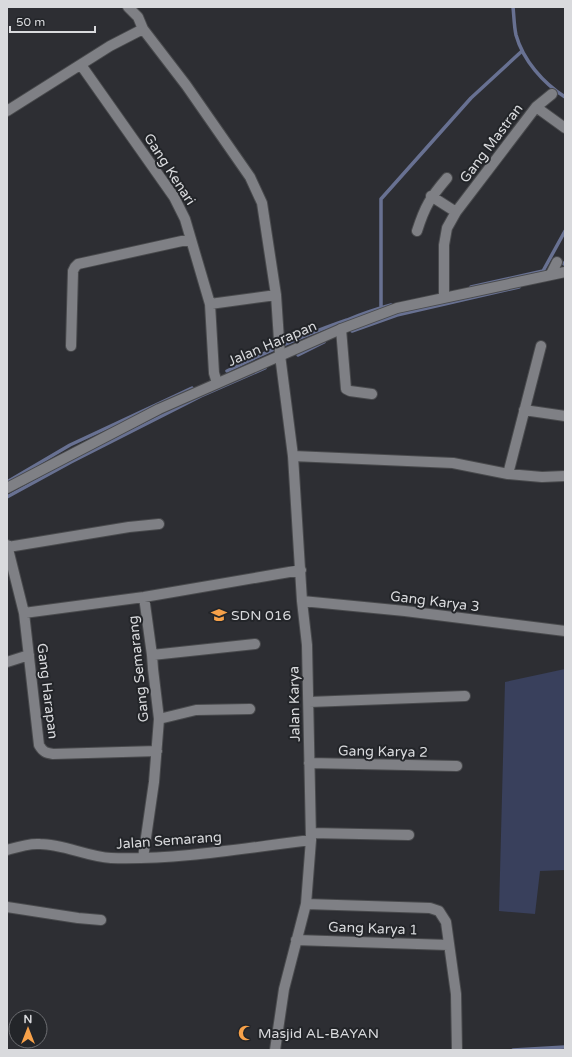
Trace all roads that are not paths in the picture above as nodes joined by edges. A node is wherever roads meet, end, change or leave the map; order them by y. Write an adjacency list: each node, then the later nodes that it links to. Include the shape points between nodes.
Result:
1 (128, 7): 2 (street, Jalan Karya, via 138,17)
2 (143, 29): 3 (street); 16 (street, Jalan Karya, via 186,85 250,177 262,203)
3 (81, 65): 6 (street); 12 (street, Gang Kenari, via 174,198 185,219)
4 (552, 94): 5 (street, Gang Mastran)
5 (536, 107): 7 (street); 10 (street, Gang Mastran)
6 (7, 111)
7 (565, 128)
8 (447, 178): 9 (street, Gang Mastran)
9 (431, 196): 10 (street); 11 (street, Gang Mastran)
10 (456, 212): 17 (street, Gang Mastran, via 448,228 444,245)
11 (417, 231)
12 (190, 239): 18 (street, Gang Kenari); 20 (street, via 78,264 74,272)
13 (557, 262): 15 (street)
14 (565, 272): 15 (street, Jalan Harapan)
15 (551, 274): 17 (street, Jalan Harapan)
16 (276, 295): 18 (street); 22 (street, Jalan Karya)
17 (444, 298): 19 (street, Jalan Harapan, via 397,308)
18 (210, 304): 23 (street, Gang Kenari)
19 (341, 329): 22 (street, Jalan Harapan); 24 (street, via 346,389)
20 (71, 346)
21 (541, 346): 25 (street)
22 (280, 353): 23 (street, Jalan Harapan); 27 (street, Jalan Karya)
23 (215, 378): 30 (street, Jalan Harapan)
24 (372, 394)
25 (524, 410): 26 (street); 28 (street)
26 (565, 416)
27 (293, 456): 28 (street, via 453,463); 33 (street, Jalan Karya)
28 (508, 474): 29 (street)
29 (565, 476)
30 (7, 488)
31 (158, 524): 32 (street)
32 (7, 546): 36 (street, Gang Harapan)
33 (301, 570): 34 (street, Gang Semarang); 35 (street, Jalan Karya)
34 (144, 596): 36 (street, Gang Semarang); 40 (street, Gang Semarang)
35 (302, 601): 37 (street, Gang Karya 3); 43 (street, Jalan Karya)
36 (24, 613): 39 (street, Gang Harapan)
37 (565, 631)
38 (255, 644): 40 (street)
39 (29, 655): 41 (street); 46 (street, Gang Harapan, via 39,745 42,750 53,754)
40 (152, 655): 45 (street, Gang Semarang)
41 (7, 662)
42 (465, 696): 43 (street)
43 (309, 702): 47 (street, Jalan Karya)
44 (250, 709): 45 (street, via 196,710)
45 (159, 719): 46 (street, Gang Semarang)
46 (157, 751): 52 (street, Gang Semarang)
47 (309, 763): 48 (street, Gang Karya 2); 50 (street, Jalan Karya)
48 (457, 766)
49 (409, 835): 50 (street, Jalan Semarang)
50 (311, 836): 52 (street, Jalan Semarang, via 200,854); 53 (street, Jalan Karya)
51 (7, 850): 52 (street, Jalan Semarang, via 40,844 68,848 100,857)
52 (143, 858)
53 (306, 904): 56 (street, Jalan Karya); 57 (street, Gang Karya 1, via 430,908 439,911 446,922)
54 (7, 907): 55 (street)
55 (101, 920)
56 (296, 940): 57 (street, Gang Karya 1); 58 (street, Jalan Karya, via 284,989)
57 (448, 945): 59 (street, via 456,994)
58 (276, 1050)
59 (456, 1050)

